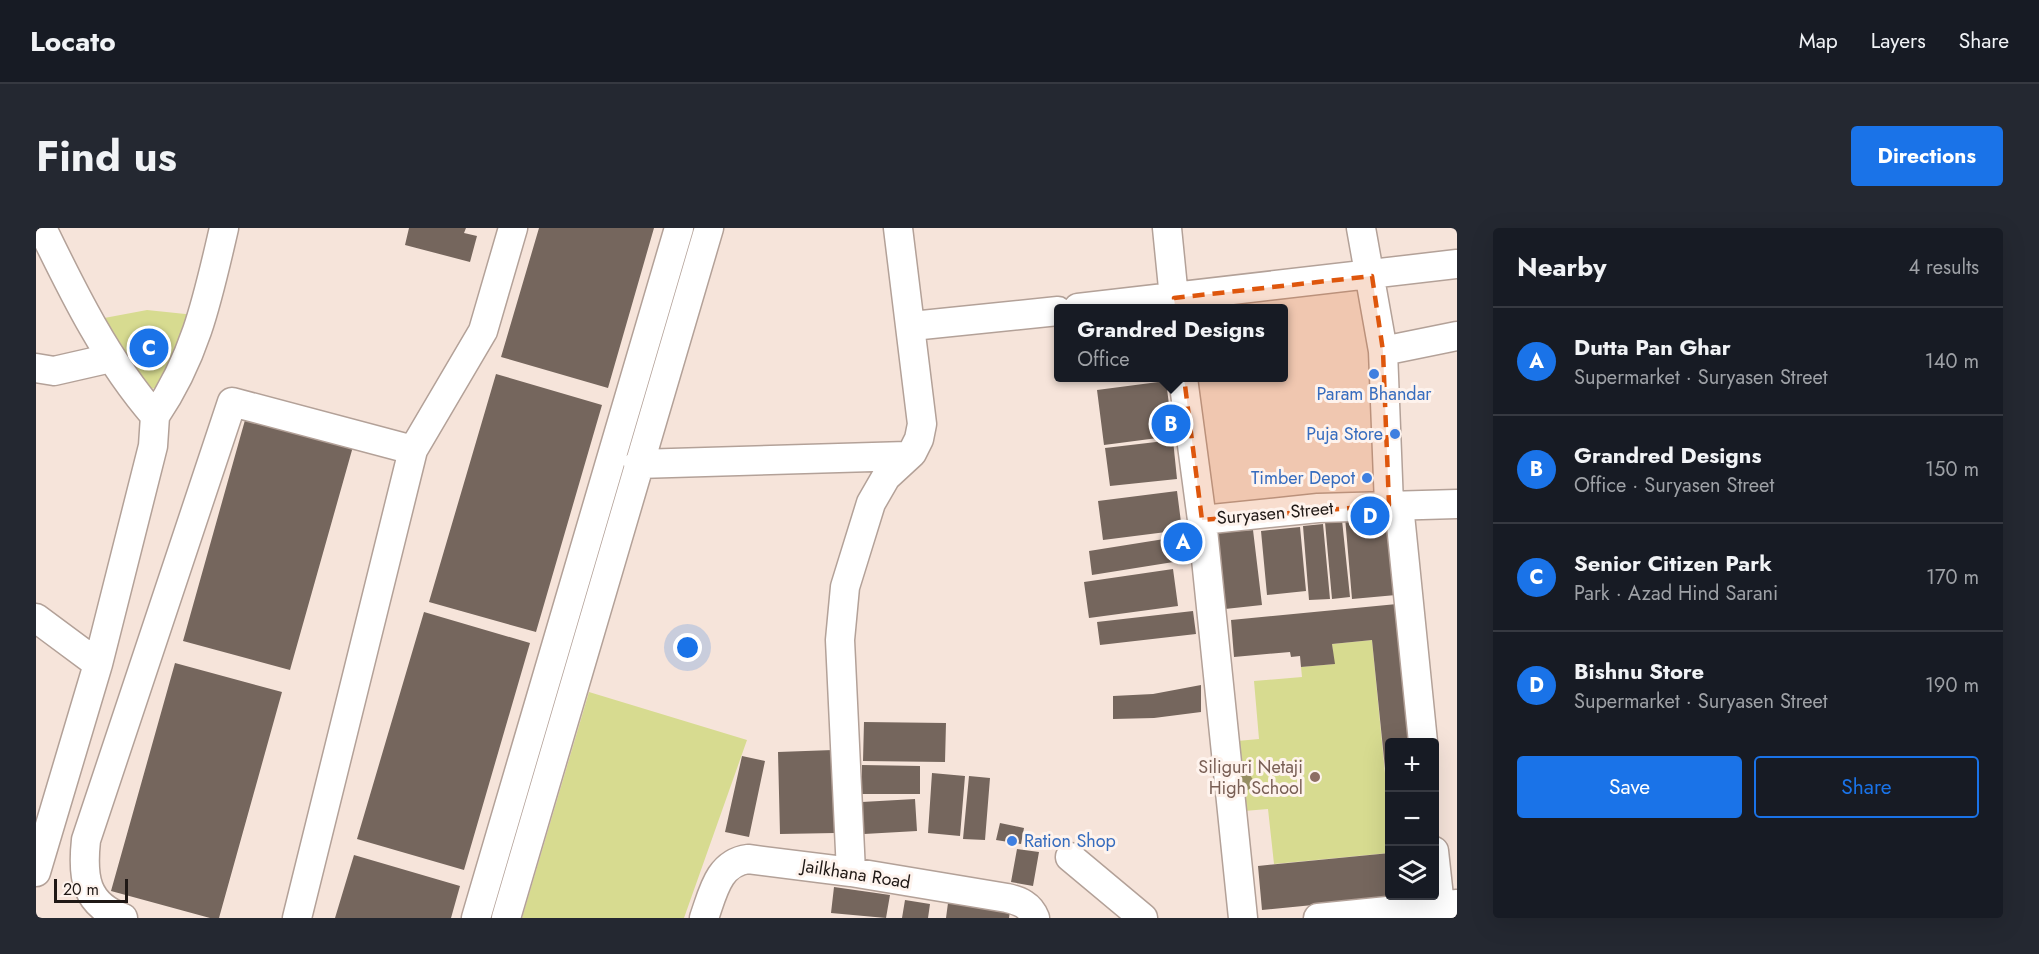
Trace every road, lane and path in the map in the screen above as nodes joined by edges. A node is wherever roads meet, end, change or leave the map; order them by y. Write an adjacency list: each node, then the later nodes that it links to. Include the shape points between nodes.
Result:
1 (42, 228): 16 (street)
2 (224, 228): 19 (street, via 195,344 176,386)
3 (513, 228): 20 (street, via 483,331)
4 (679, 228): 37 (street)
5 (709, 228): 22 (street)
6 (898, 228): 13 (street)
7 (1167, 228): 11 (street)
8 (1361, 228): 10 (street)
9 (1457, 264): 10 (street)
10 (1372, 276): 11 (street); 15 (street)
11 (1175, 304)
12 (1054, 312): 13 (street)
13 (912, 326): 21 (street, via 922,424 919,439)
14 (1457, 336): 15 (street)
15 (1383, 351): 24 (street)
16 (111, 358): 17 (street, via 54,371); 19 (street)
17 (36, 368)
18 (1184, 382): 25 (street)
19 (155, 416): 27 (street, via 153,446)
20 (412, 450): 35 (street, via 232,402 86,840 90,892 107,912); 36 (street)
21 (907, 456): 22 (street); 32 (street, via 886,477 871,503 845,587 840,640)
22 (638, 464): 38 (street)
23 (1457, 504): 24 (street, Suryasen Street)
24 (1394, 505): 25 (street, Suryasen Street); 28 (street)
25 (1202, 520): 42 (street)
26 (36, 618): 27 (street)
27 (98, 664): 31 (street)
28 (1423, 738)
29 (1070, 857): 41 (street)
30 (1439, 869): 33 (street)
31 (36, 872)
32 (851, 872): 39 (street, Jailkhana Road, via 748,858 738,860 720,876); 40 (street, Jailkhana Road, via 1020,902)
33 (1449, 905): 34 (street)
34 (1335, 917)
35 (123, 918)
36 (297, 918)
37 (476, 918)
38 (506, 918)
39 (704, 918)
40 (1035, 918)
41 (1143, 918)
42 (1243, 918)

